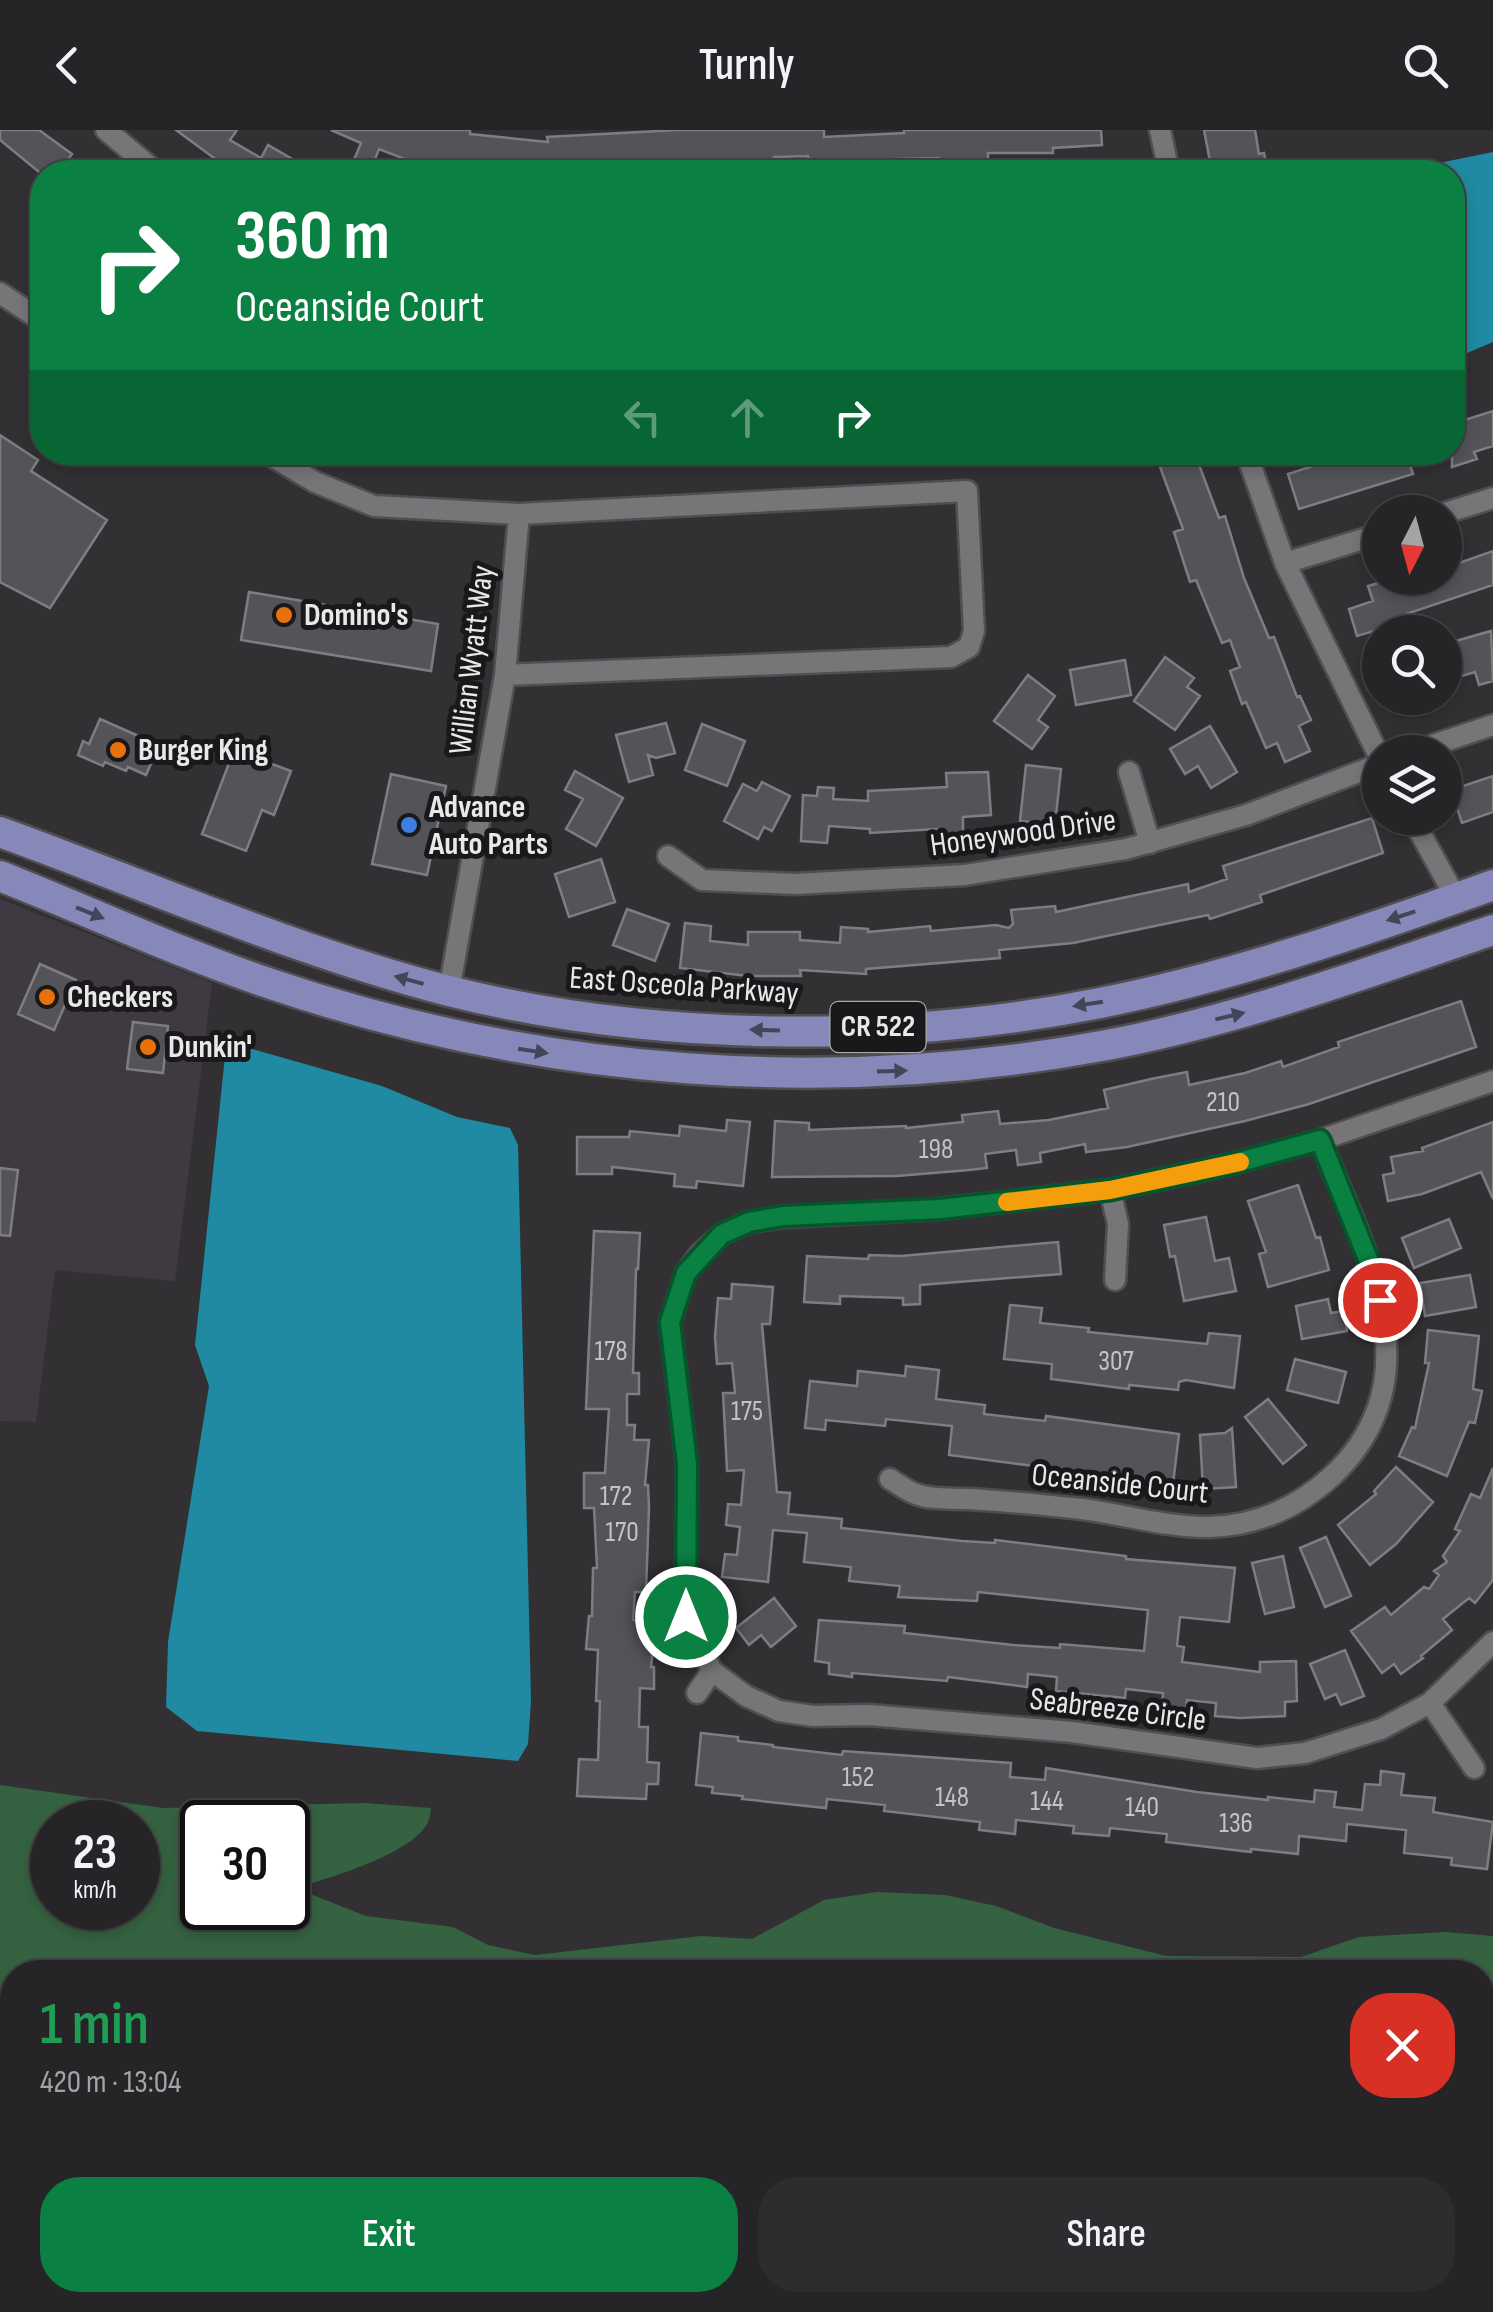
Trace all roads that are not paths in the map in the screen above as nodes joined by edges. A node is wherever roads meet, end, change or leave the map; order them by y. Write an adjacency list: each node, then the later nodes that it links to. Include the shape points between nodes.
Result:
1 (106, 130): 3 (street)
2 (1160, 130): 4 (street)
3 (142, 160)
4 (1166, 160)
5 (0, 293): 6 (street)
6 (30, 313)
7 (286, 465): 11 (street, via 374,506)
8 (1251, 465): 13 (street)
9 (1493, 498): 10 (street)
10 (1462, 508)
11 (519, 514): 14 (street, Willian Wyatt Way); 14 (street, via 968,491 974,631 968,647 951,657)
12 (1362, 540): 13 (street)
13 (1285, 564): 16 (street)
14 (505, 675): 29 (street, Willian Wyatt Way)
15 (1493, 725): 17 (street)
16 (1367, 735)
17 (1462, 735)
18 (1362, 768): 22 (street, Honeywood Drive, via 1246,815)
19 (1129, 772): 22 (street)
20 (0, 832): 29 (main road, East Osceola Parkway / CR 522, one-way to 20, via 287,943)
21 (1421, 835): 26 (street)
22 (1150, 842): 23 (street, Honeywood Drive, via 965,876 794,884 702,880)
23 (668, 856)
24 (0, 876): 28 (main road, CR 522, one-way to 28, via 260,980 371,1014 532,1052 686,1070 788,1074 990,1064 1248,1011)
25 (1493, 885): 26 (main road, East Osceola Parkway / CR 522)
26 (1456, 898): 28 (main road, via 1446,922); 29 (main road, East Osceola Parkway / CR 522, one-way to 29, via 1249,966 1099,1003 981,1020 791,1032 692,1028)
27 (1491, 932): 28 (main road, CR 522)
28 (1408, 959)
29 (449, 991)
30 (1493, 1081): 31 (street, Seabreeze Circle)
31 (1320, 1140): 32 (street, Seabreeze Circle); 34 (street, Oceanside Court, via 1374,1274 1386,1326 1386,1370 1374,1416 1355,1454 1320,1486 1285,1511 1208,1527 918,1496)
32 (1110, 1190): 33 (street, via 1118,1224); 36 (street, Seabreeze Circle, via 940,1209 783,1216 722,1234 700,1255 686,1273 670,1322 687,1464 686,1617)
33 (1115, 1280)
34 (890, 1480)
35 (1493, 1642): 38 (street, Seabreeze Circle)
36 (712, 1671): 37 (street); 38 (street, Seabreeze Circle, via 778,1711 1072,1732 1257,1758 1346,1742)
37 (697, 1693)
38 (1430, 1703): 39 (street)
39 (1474, 1768)

